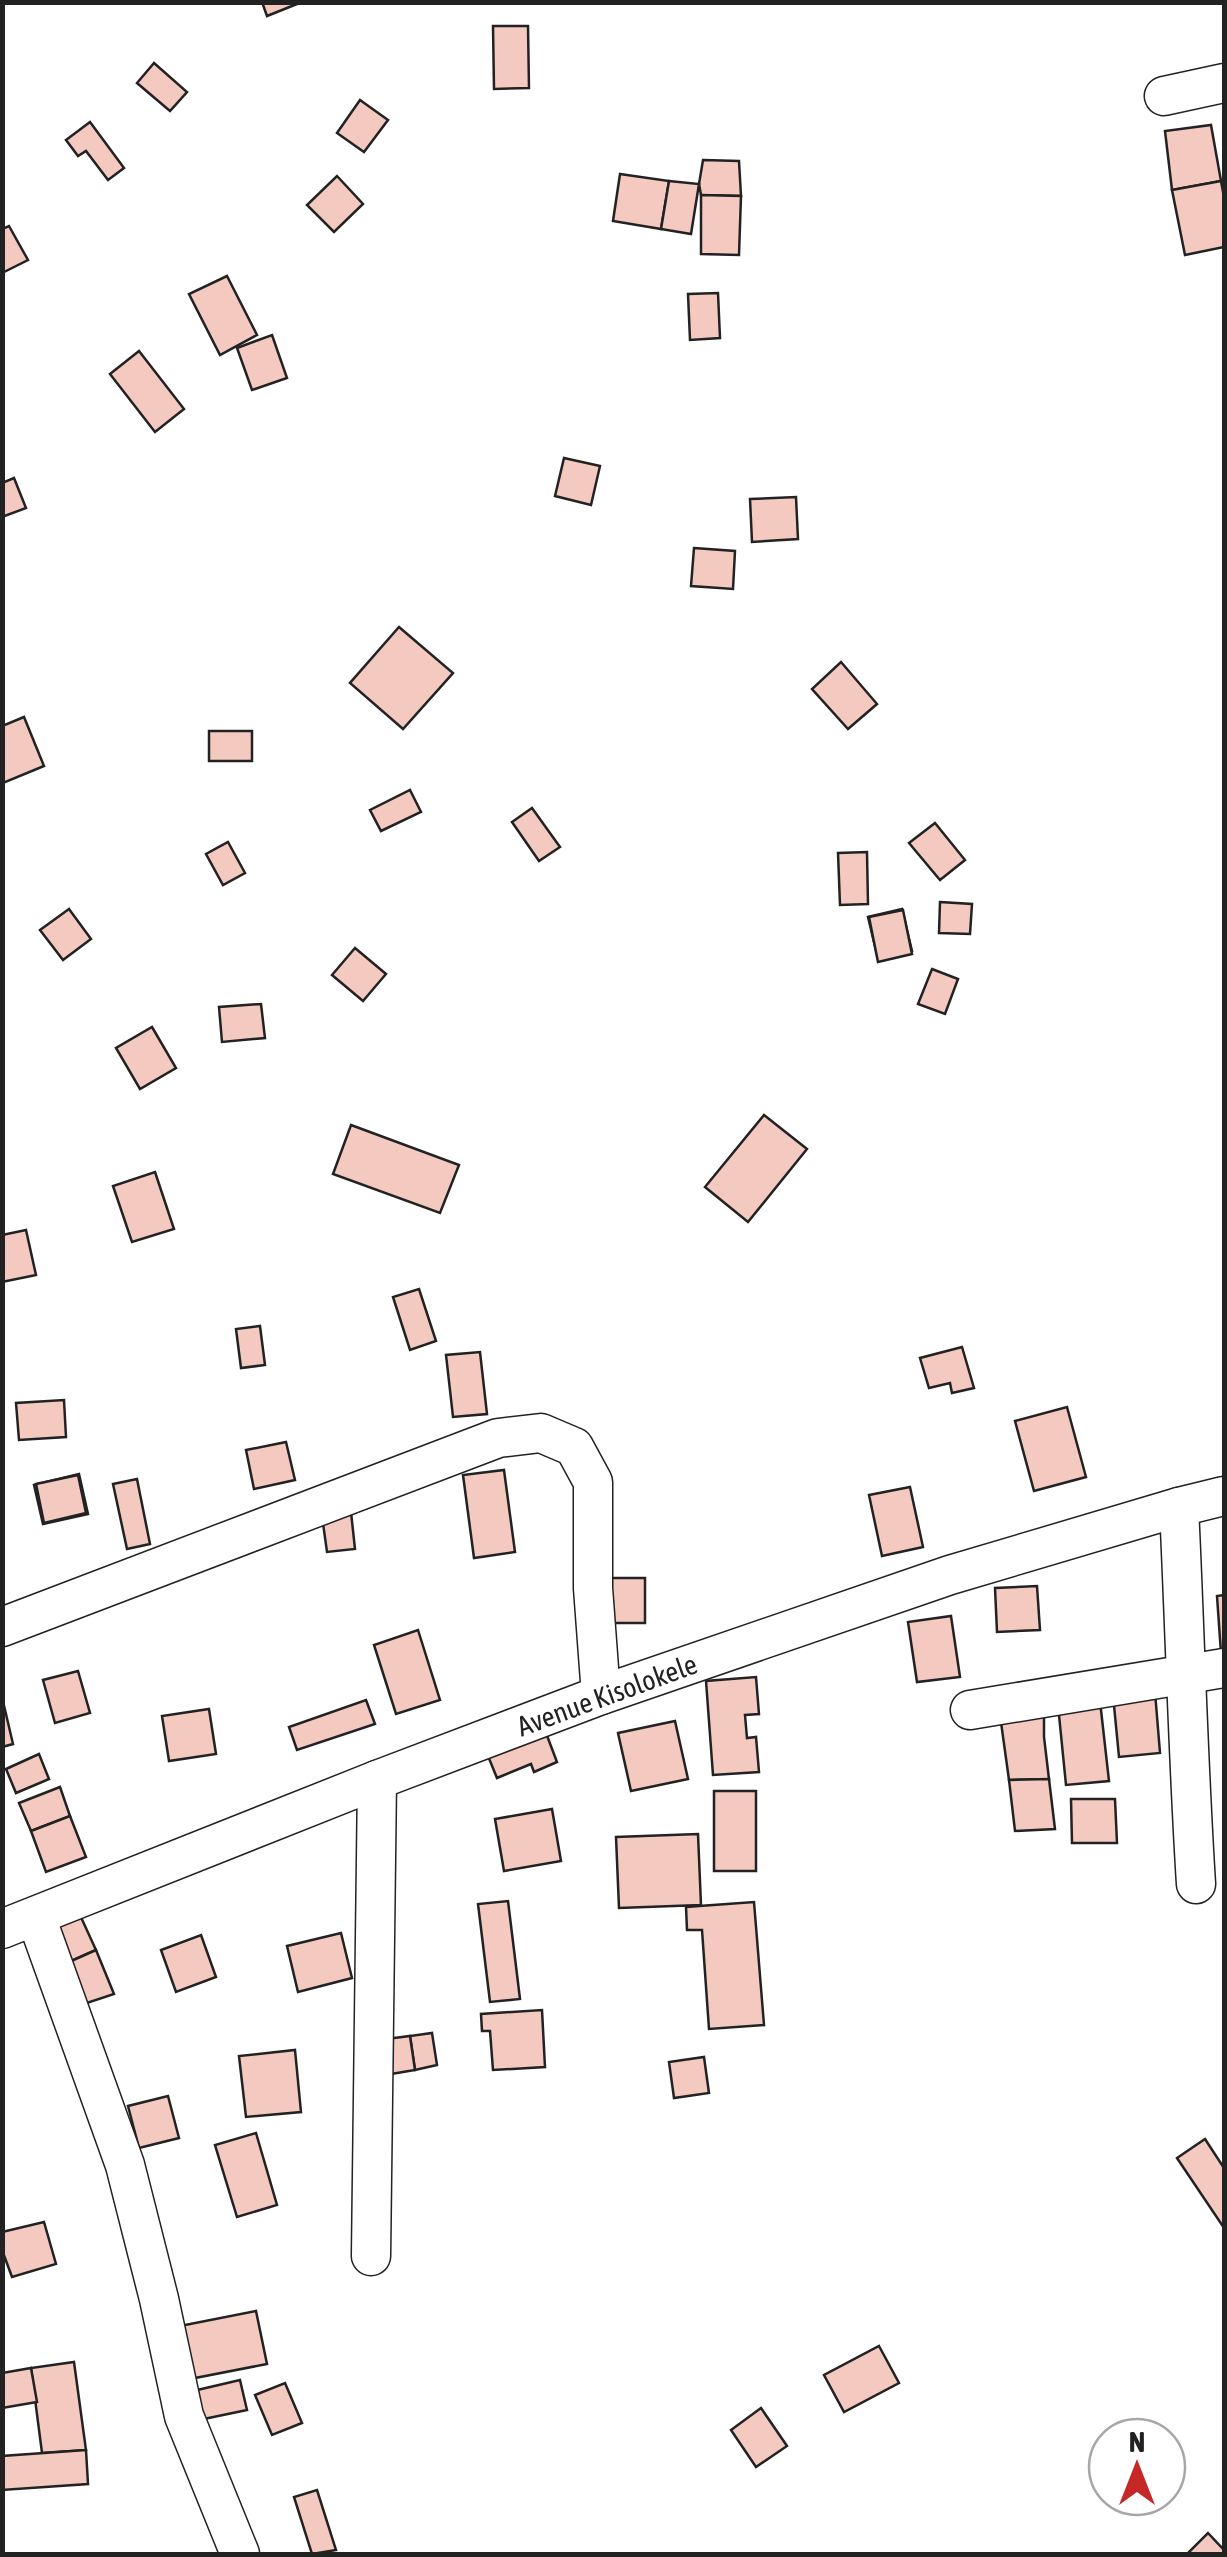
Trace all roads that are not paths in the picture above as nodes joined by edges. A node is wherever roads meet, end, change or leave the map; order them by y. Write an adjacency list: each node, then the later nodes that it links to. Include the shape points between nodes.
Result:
1 (1224, 83): 2 (street)
2 (1164, 96)
3 (1224, 1496): 4 (street, Avenue Kisolokele)
4 (1179, 1506): 7 (street); 8 (street, Avenue Kisolokele, via 950,1575)
5 (2, 1627): 8 (street, via 498,1438 541,1433 574,1447 594,1482)
6 (1224, 1668): 7 (street)
7 (1187, 1674): 9 (street); 11 (street)
8 (600, 1695): 10 (street, Avenue Kisolokele)
9 (970, 1710)
10 (378, 1780): 12 (street, Avenue Kisolokele); 13 (street)
11 (1196, 1884)
12 (19, 1923): 14 (street, via 125,2165 184,2416)
13 (371, 2256)
14 (240, 2554)

